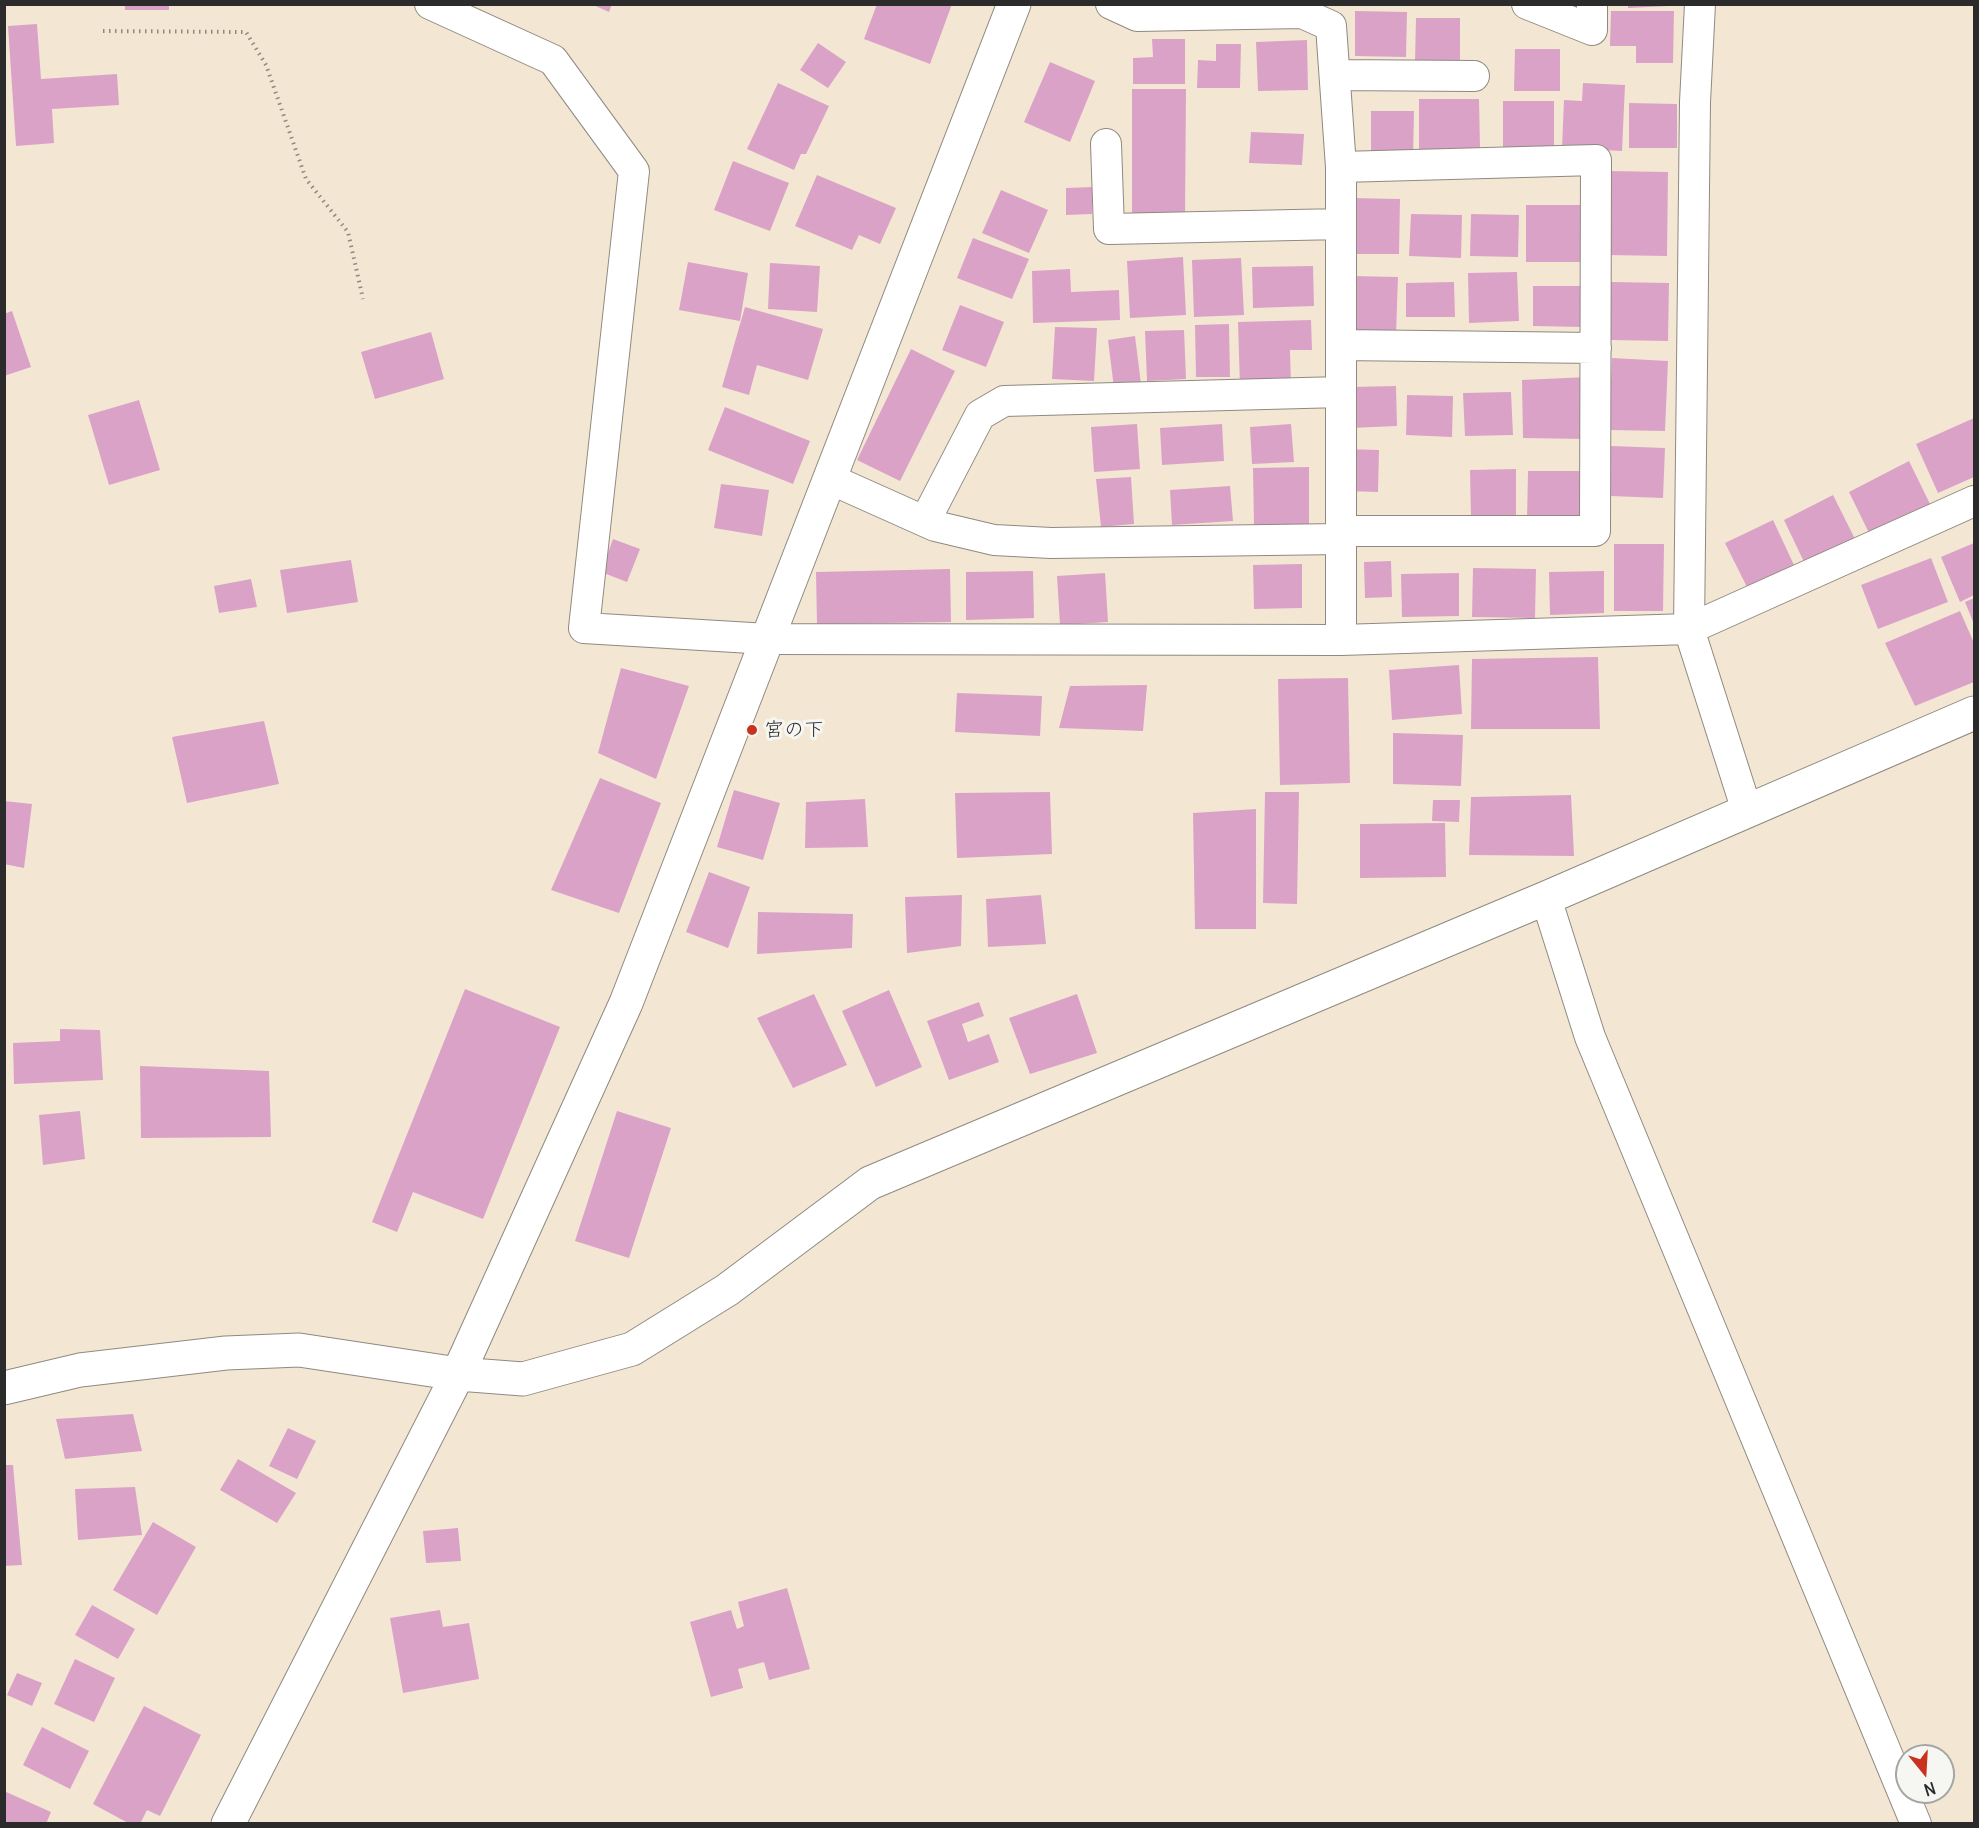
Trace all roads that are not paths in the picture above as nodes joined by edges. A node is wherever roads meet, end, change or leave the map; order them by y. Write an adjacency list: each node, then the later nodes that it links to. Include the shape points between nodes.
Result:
1 (430, 4): 20 (street, via 553,60 634,171 584,628)
2 (1014, 4): 15 (street)
3 (1111, 4): 7 (street, via 1137,16 1302,13 1331,26)
4 (1527, 4): 5 (street, via 1592,30)
5 (1592, 4)
6 (1700, 4): 19 (street)
7 (1335, 75): 8 (street); 10 (street)
8 (1474, 76)
9 (1106, 144): 11 (street, via 1109,229)
10 (1341, 167): 11 (street); 13 (street, via 1596,160)
11 (1341, 224): 12 (street)
12 (1341, 345): 13 (street); 14 (street)
13 (1596, 348): 18 (street, via 1595,531)
14 (1341, 392): 17 (street, via 1004,401 980,415); 18 (street)
15 (830, 479): 17 (street); 20 (street)
16 (1974, 501): 19 (street)
17 (925, 521): 18 (street, via 994,540 1040,542)
18 (1341, 535): 21 (street)
19 (1689, 629): 21 (street); 23 (street)
20 (768, 639): 21 (street); 25 (street, via 626,1003)
21 (1341, 640)
22 (1974, 713): 23 (street)
23 (1747, 811): 24 (street)
24 (1546, 898): 25 (street, via 870,1183 727,1290 632,1349 523,1380); 28 (street, via 1590,1037)
25 (458, 1374): 26 (street, via 299,1350 226,1353 80,1370); 27 (street)
26 (4, 1388)
27 (228, 1824)
28 (1916, 1824)

